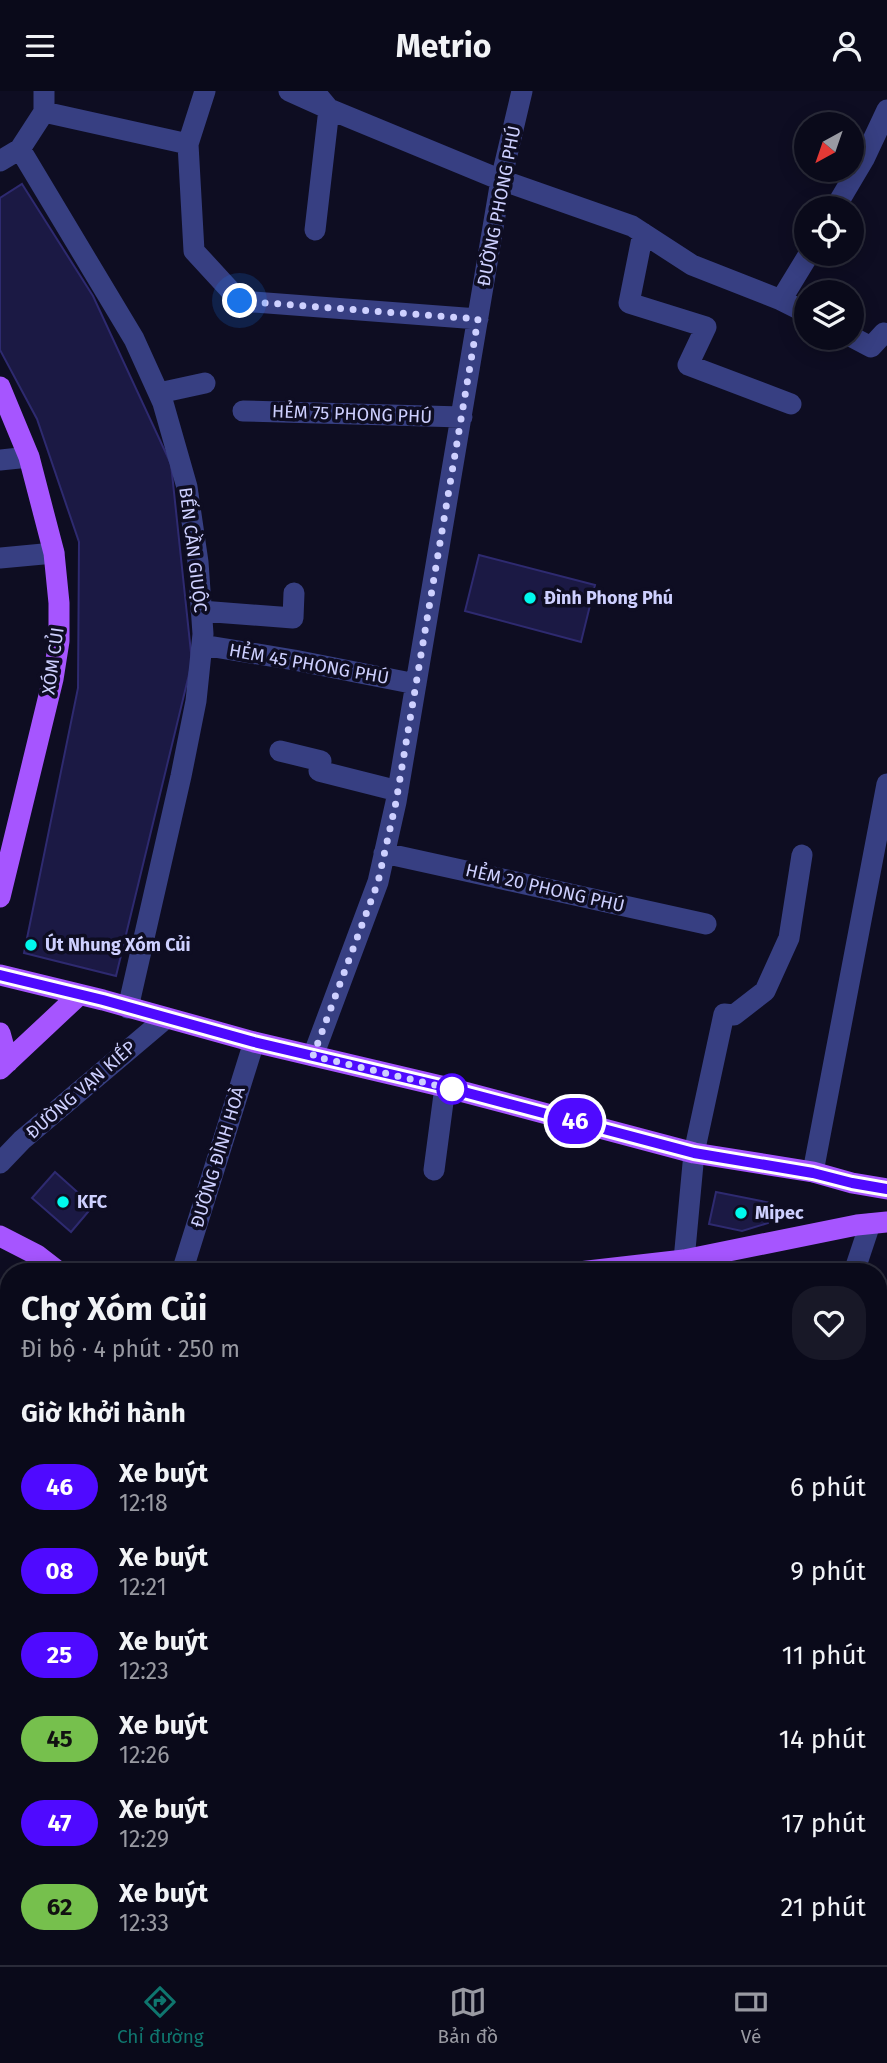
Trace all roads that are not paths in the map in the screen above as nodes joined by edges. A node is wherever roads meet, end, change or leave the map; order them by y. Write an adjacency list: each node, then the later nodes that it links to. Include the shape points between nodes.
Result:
1 (205, 91): 8 (street)
2 (289, 91): 6 (street)
3 (314, 91): 6 (street)
4 (516, 93): 11 (street, ĐƯỜNG PHONG PHÚ)
5 (44, 101): 8 (street); 9 (street)
6 (329, 109): 11 (street); 13 (street)
7 (887, 110): 12 (street)
8 (188, 144): 18 (street, via 194,251 240,301)
9 (20, 149): 10 (street); 23 (street, BẾN CẦN GIUỘC, via 134,339)
10 (0, 161)
11 (501, 180): 14 (street); 18 (street, ĐƯỜNG PHONG PHÚ)
12 (842, 196)
13 (316, 230)
14 (643, 233): 16 (street, via 692,265); 24 (street, via 629,303 706,327 688,365)
15 (801, 266): 16 (street)
16 (781, 300): 17 (street)
17 (794, 306)
18 (478, 319): 26 (street, ĐƯỜNG PHONG PHÚ)
19 (887, 335): 20 (street, via 871,347)
20 (864, 343)
21 (205, 383): 23 (street)
22 (0, 387): 27 (main road, XÓM CỦI)
23 (159, 393): 32 (street, BẾN CẦN GIUỘC, via 187,487)
24 (791, 404)
25 (243, 411): 26 (street, HẺM 75 PHONG PHÚ)
26 (462, 417): 34 (street, ĐƯỜNG PHONG PHÚ)
27 (29, 457): 28 (street); 29 (main road, XÓM CỦI)
28 (0, 460)
29 (54, 553): 30 (street); 40 (main road, XÓM CỦI, via 59,641)
30 (0, 558)
31 (294, 593): 32 (street, via 293,618)
32 (201, 611): 33 (street, BẾN CẦN GIUỘC)
33 (202, 645): 34 (street, HẺM 45 PHONG PHÚ); 44 (street, BẾN CẦN GIUỘC, via 181,776)
34 (416, 684): 37 (street, ĐƯỜNG PHONG PHÚ)
35 (280, 751): 37 (street, via 321,761 319,771)
36 (887, 784): 54 (street)
37 (398, 791): 38 (street, ĐƯỜNG PHONG PHÚ)
38 (384, 853): 41 (street, HẺM 20 PHONG PHÚ); 48 (street, ĐƯỜNG PHONG PHÚ, via 378,882)
39 (802, 855): 51 (street, via 789,938 765,991 734,1015 724,1014)
40 (0, 897)
41 (706, 924)
42 (0, 975): 43 (main road)
43 (79, 995): 44 (main road); 49 (main road)
44 (128, 1008): 45 (main road)
45 (165, 1019): 47 (main road); 52 (street, ĐƯỜNG VẠN KIẾP)
46 (0, 1033): 49 (main road)
47 (254, 1042): 48 (main road); 59 (street, ĐƯỜNG ĐÌNH HOÀ)
48 (313, 1056): 50 (main road)
49 (3, 1065)
50 (445, 1087): 51 (main road); 53 (street)
51 (694, 1153): 54 (main road); 60 (street)
52 (0, 1163)
53 (434, 1170)
54 (813, 1173): 55 (main road)
55 (887, 1189)
56 (878, 1223): 61 (main road); 62 (street)
57 (0, 1236): 58 (main road)
58 (47, 1263)
59 (186, 1263)
60 (682, 1263)
61 (696, 1263)
62 (858, 1263)

